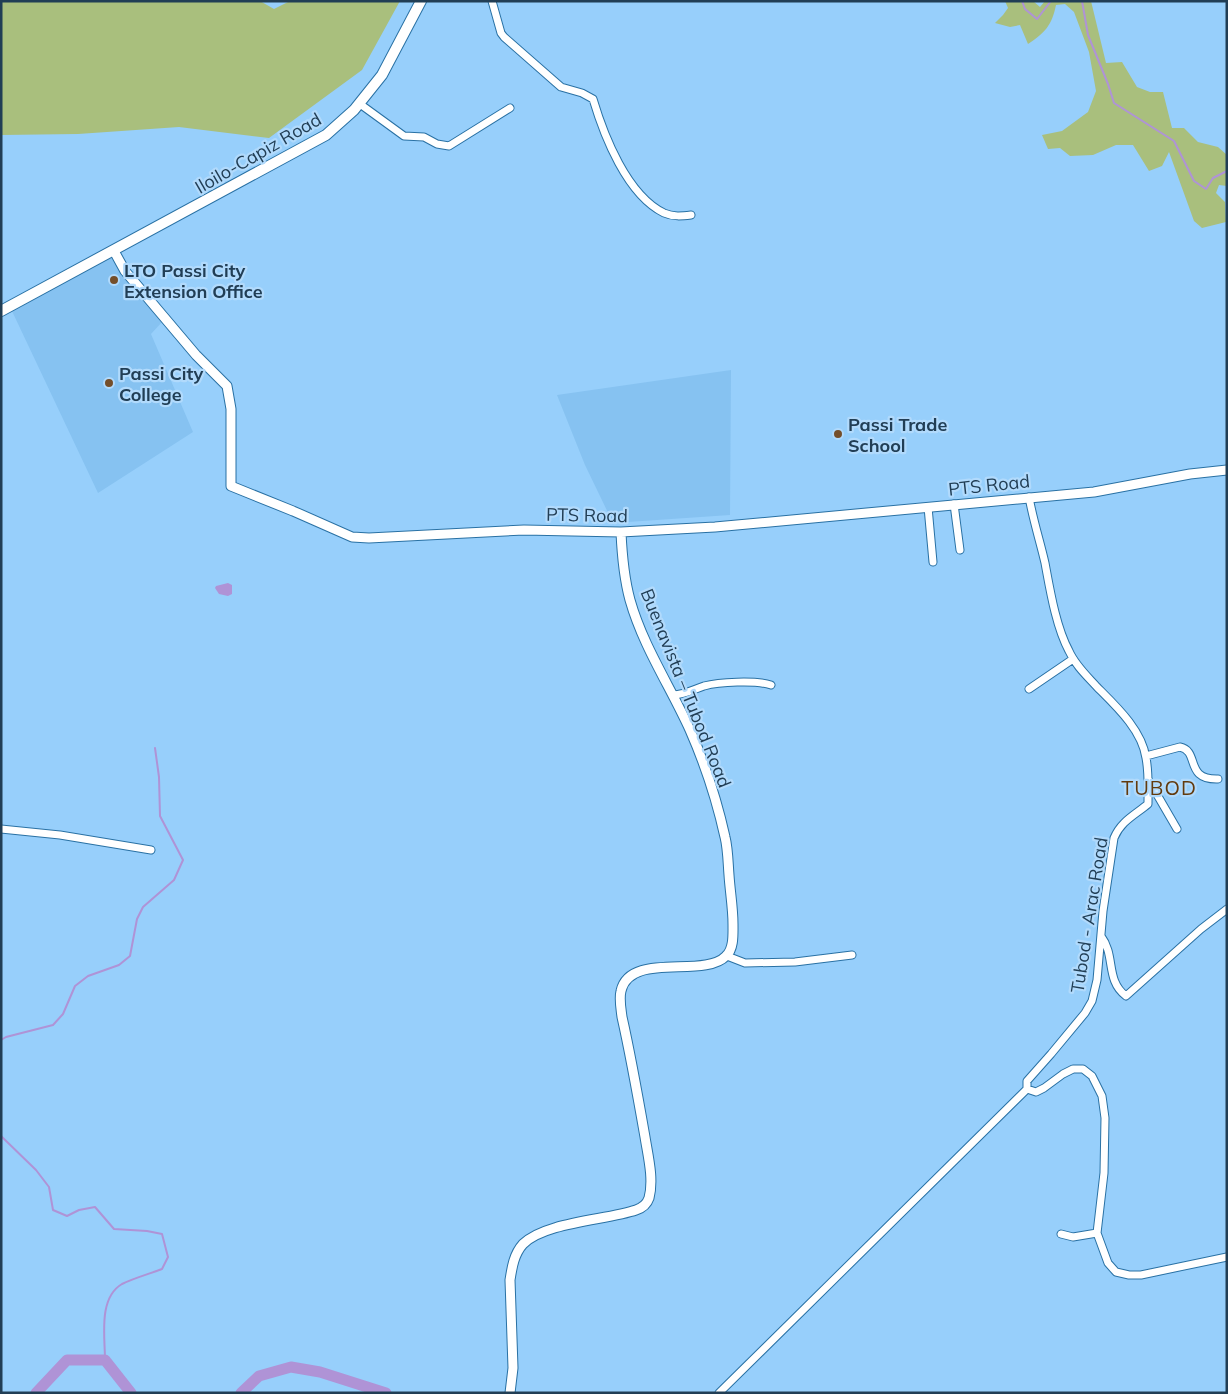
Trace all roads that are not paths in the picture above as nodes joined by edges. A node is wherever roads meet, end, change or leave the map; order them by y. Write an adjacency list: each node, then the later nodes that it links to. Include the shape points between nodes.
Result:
1 (421, 1): 3 (highway, Iloilo-Capiz Road, via 387,68)
2 (492, 1): 5 (street, via 504,37 560,87 582,92 593,99 602,126 631,184 664,213)
3 (360, 104): 4 (street, via 404,136 424,137 449,146); 6 (highway, Iloilo-Capiz Road, via 326,135)
4 (510, 108)
5 (691, 215)
6 (114, 250): 7 (highway, Iloilo-Capiz Road); 12 (main road, PTS Road, via 132,279 196,355 227,386 231,409 231,486 352,537 524,530)
7 (1, 311)
8 (1227, 470): 9 (main road, PTS Road, via 1094,492)
9 (1029, 497): 10 (main road, PTS Road); 15 (street, Tubod - Arac Road, via 1060,628)
10 (954, 504): 11 (main road, PTS Road); 13 (street)
11 (928, 507): 12 (main road, PTS Road, via 715,527); 14 (street)
12 (621, 532): 18 (main road, Buenavista – Tubod Road, via 630,599 645,639)
13 (960, 550)
14 (933, 562)
15 (1073, 659): 17 (street); 19 (street, Tubod - Arac Road, via 1130,725)
16 (771, 685): 18 (street, via 750,682 705,686)
17 (1029, 689)
18 (673, 695): 28 (main road, Buenavista – Tubod Road, via 705,768 726,838 733,922 731,948)
19 (1146, 756): 20 (street, Tubod - Arac Road); 21 (street, via 1180,746 1189,752 1202,777)
20 (1148, 779): 23 (street); 26 (street, Tubod - Arac Road, via 1148,804 1124,822 1114,838)
21 (1218, 779)
22 (1, 829): 24 (street)
23 (1177, 829)
24 (151, 850)
25 (1227, 909): 26 (street, via 1126,996 1115,984 1109,949)
26 (1101, 936): 29 (street, Tubod - Arac Road, via 1092,1001 1027,1081)
27 (852, 955): 28 (street, via 795,962 745,963)
28 (727, 956): 33 (main road, via 710,964 662,967 637,973 621,988 622,1017 650,1171 649,1199 636,1210 546,1232 528,1240 519,1250 510,1280 513,1368)
29 (1027, 1089): 30 (street, via 1036,1092 1073,1069 1083,1069 1092,1076 1102,1096 1105,1156); 34 (street, Tubod - Arac Road)
30 (1097, 1233): 31 (street, via 1073,1237); 32 (street, via 1108,1264 1116,1272 1129,1275)
31 (1061, 1234)
32 (1227, 1258)
33 (510, 1393)
34 (719, 1393)

